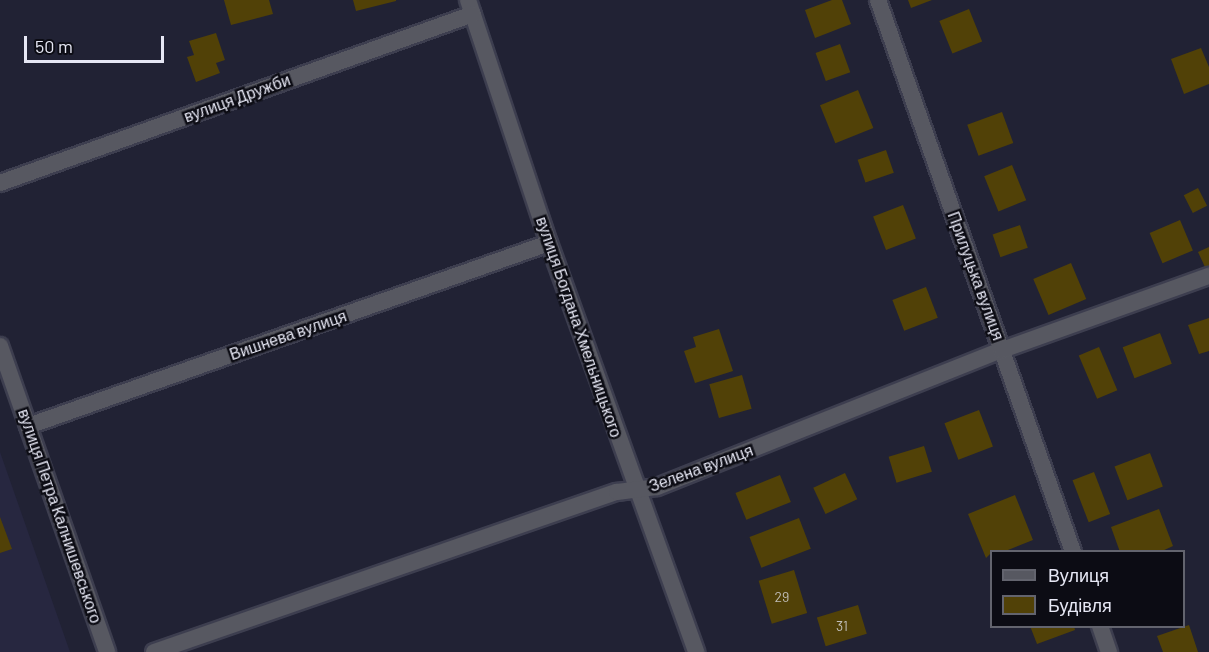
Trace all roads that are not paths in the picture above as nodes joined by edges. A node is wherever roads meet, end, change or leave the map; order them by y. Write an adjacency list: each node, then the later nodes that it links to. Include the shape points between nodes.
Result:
1 (878, 0): 7 (street, Прилуцька вулиця)
2 (471, 7): 3 (street, вулиця Дружби); 4 (street, вулиця Богдана Хмельницького)
3 (0, 183)
4 (549, 243): 8 (street, Вишнева вулиця); 9 (street, вулиця Богдана Хмельницького)
5 (1209, 276): 7 (street, Зелена вулиця)
6 (0, 346): 8 (street, вулиця Петра Калнишевського)
7 (1002, 350): 9 (street, Зелена вулиця, via 657,487); 10 (street, Прилуцька вулиця)
8 (28, 426): 12 (street, вулиця Петра Калнишевського)
9 (636, 490): 13 (street, Зелена вулиця, via 617,492); 14 (street, вулиця Богдана Хмельницького)
10 (1072, 550)
11 (1100, 628): 15 (street)
12 (107, 652)
13 (154, 652)
14 (696, 652)
15 (1109, 652)

